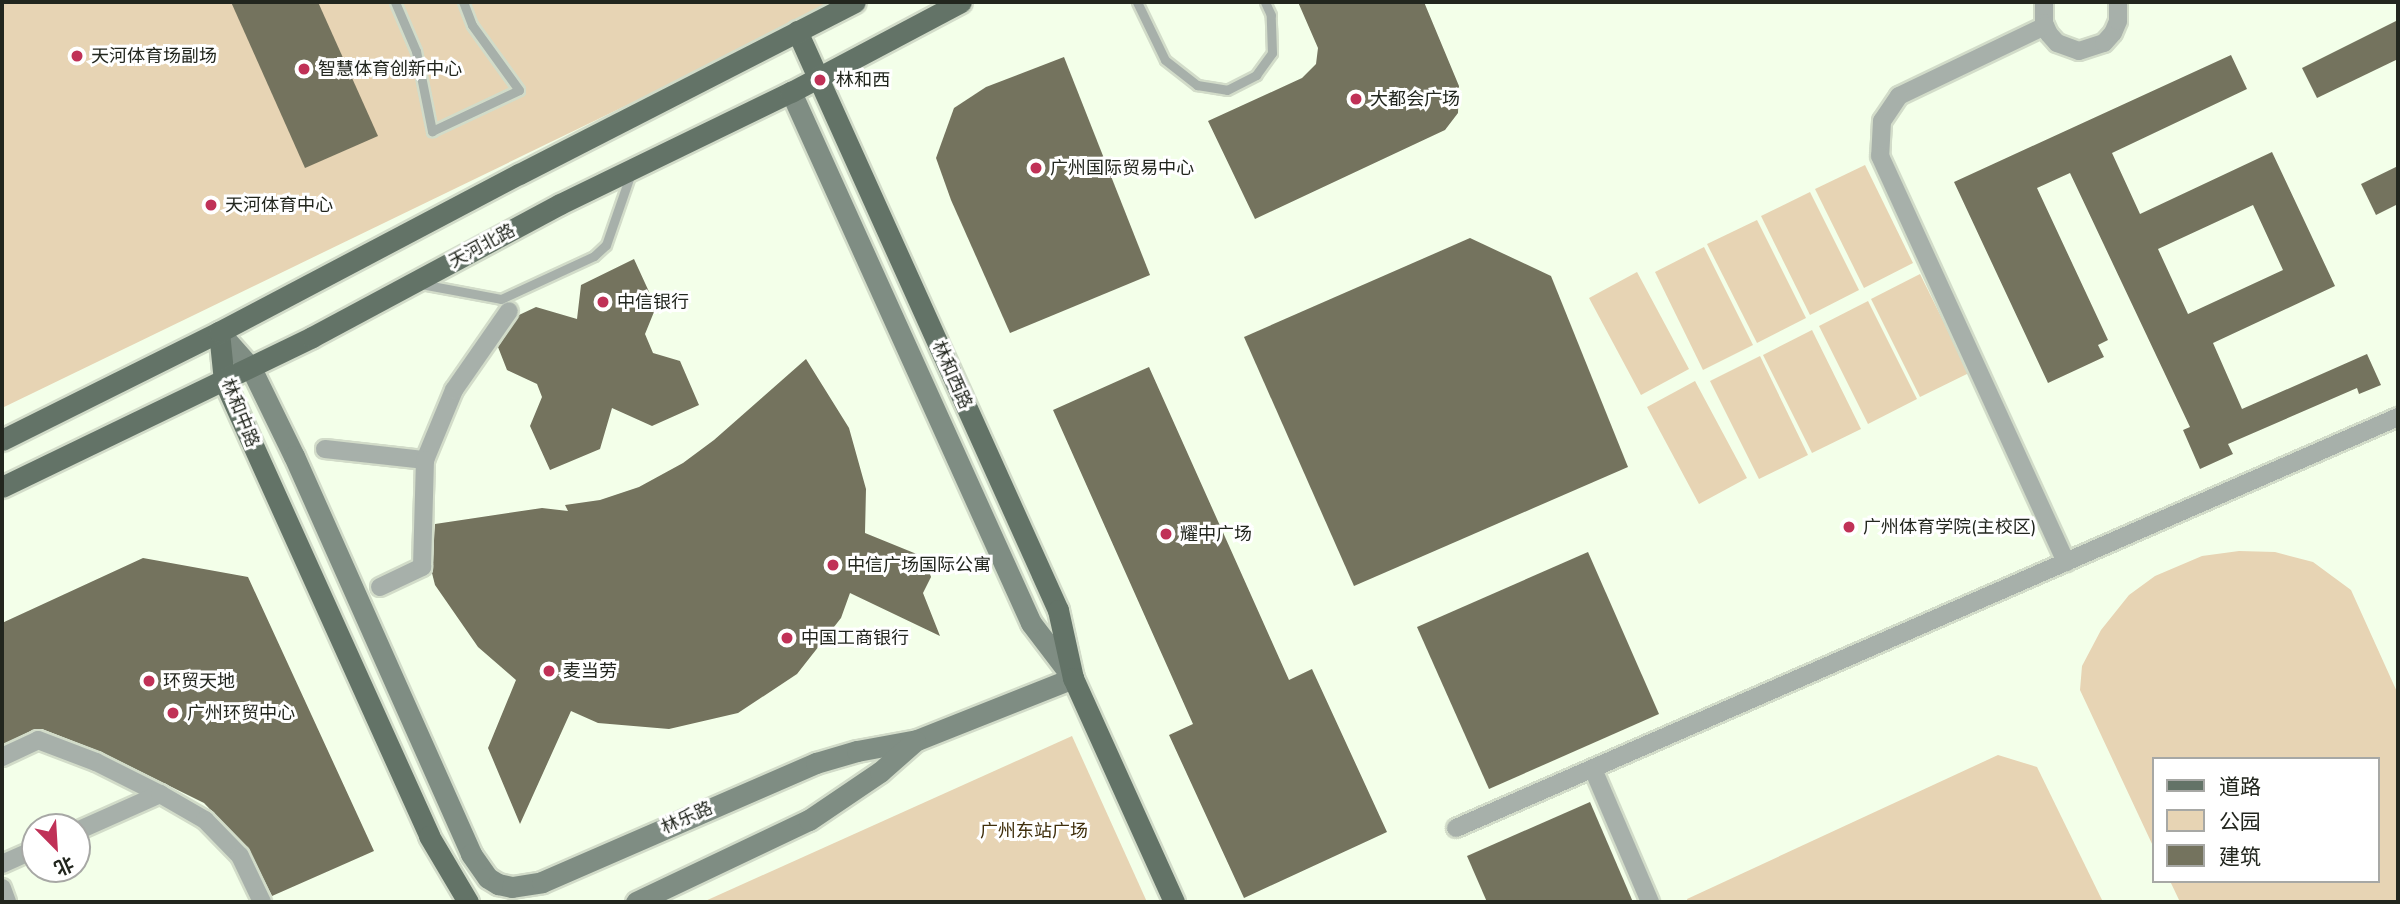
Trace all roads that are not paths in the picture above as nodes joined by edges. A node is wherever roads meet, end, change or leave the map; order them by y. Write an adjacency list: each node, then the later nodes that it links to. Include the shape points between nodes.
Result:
1 (395, 2): 2 (lane, via 416,51 432,131 519,90 472,25)
2 (463, 2)
3 (855, 2): 10 (main road)
4 (961, 2): 11 (main road, 天河北路)
5 (1138, 2): 6 (lane, via 1165,60 1197,85 1227,90 1256,75 1272,54 1271,15)
6 (1265, 2)
7 (2044, 2): 9 (street)
8 (2118, 2): 9 (street, via 2113,33 2092,49 2067,48 2057,43)
9 (2045, 26): 24 (street, via 1899,96 1882,121 1880,156)
10 (797, 31): 11 (main road, 林和西路); 16 (main road)
11 (818, 76): 12 (main road, 天河北路); 26 (main road, 林和西路, via 1058,610)
12 (791, 92): 13 (main road, 天河北路); 26 (street, 林和西路, via 1031,623)
13 (633, 167): 14 (main road, 天河北路); 14 (lane, via 606,245 594,256 501,299)
14 (416, 283): 17 (main road, 天河北路)
15 (509, 310): 22 (street, via 454,390)
16 (219, 332): 17 (street, 林和中路); 18 (main road, 林和中路); 20 (main road)
17 (251, 368): 18 (main road, 天河北路); 33 (street, 林和中路, via 295,456)
18 (224, 382): 23 (main road, 天河北路); 39 (main road, 林和中路, via 429,836)
19 (2398, 417): 24 (street)
20 (2, 440)
21 (326, 449): 22 (street)
22 (425, 460): 25 (street, via 422,568)
23 (2, 487)
24 (2066, 562): 29 (street)
25 (380, 587)
26 (1073, 678): 27 (street, 林乐路); 41 (main road, 林和西路)
27 (917, 740): 33 (street, 林乐路, via 857,751 804,768 542,882 512,887 498,884); 40 (street, 林乐路, via 880,772 809,820)
28 (2, 757): 30 (street, via 38,740)
29 (1593, 769): 32 (street); 42 (street)
30 (160, 794): 31 (street); 38 (street, via 205,820 240,856)
31 (91, 825)
32 (1456, 828)
33 (471, 854)
34 (21, 855): 35 (street)
35 (2, 864)
36 (2, 888): 37 (street)
37 (8, 902)
38 (262, 902)
39 (468, 902)
40 (636, 902)
41 (1174, 902)
42 (1650, 902)

